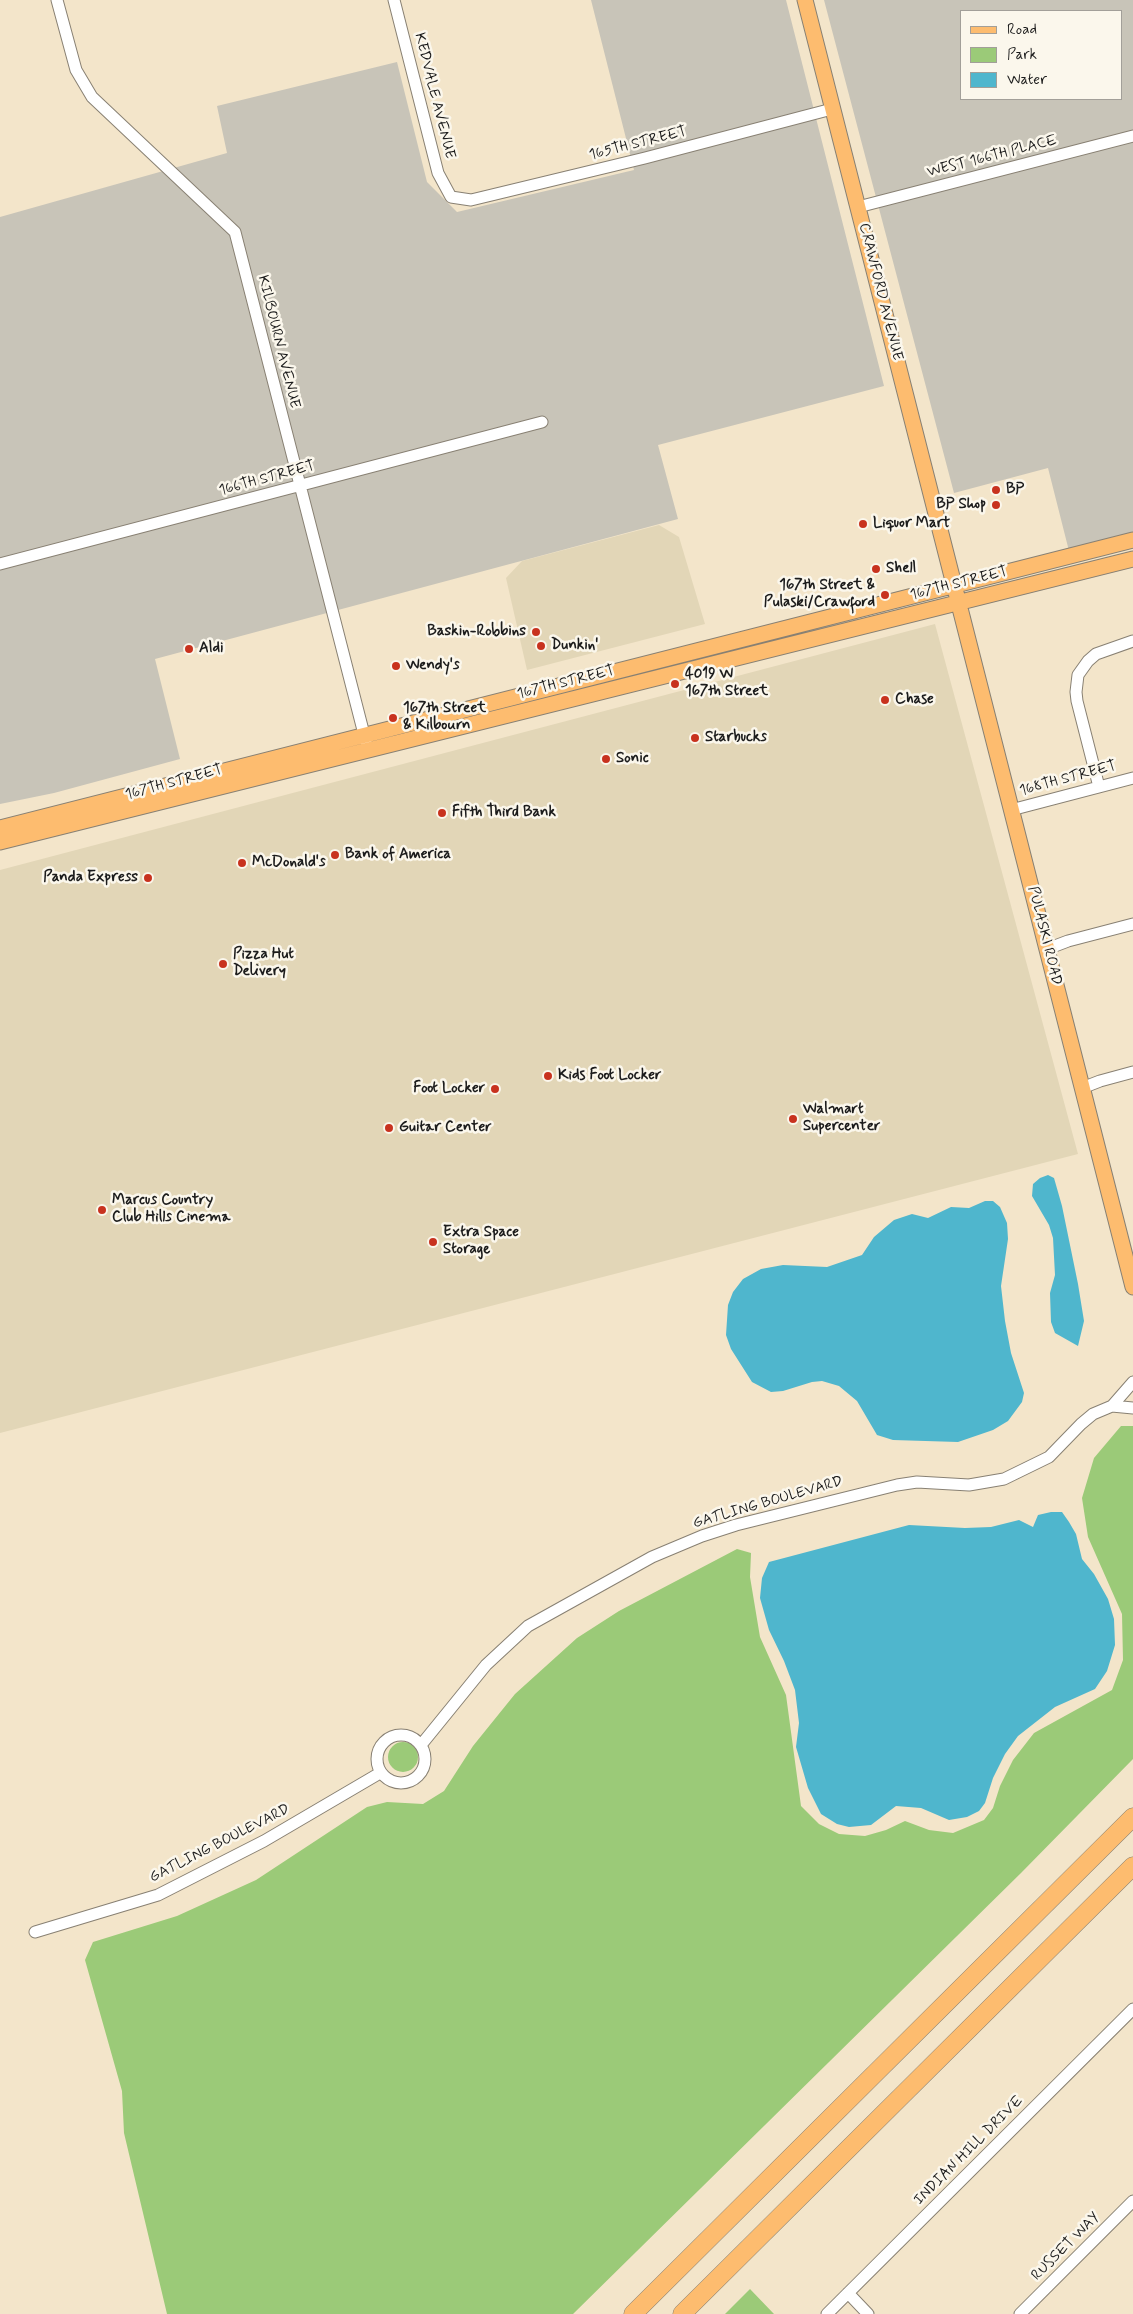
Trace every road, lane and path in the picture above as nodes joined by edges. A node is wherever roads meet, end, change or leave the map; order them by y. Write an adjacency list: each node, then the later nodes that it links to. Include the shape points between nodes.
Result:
1 (57, 0): 9 (street, KILBOURN AVENUE, via 76,70 92,97 235,232)
2 (394, 0): 6 (street, KEDVALE AVENUE, via 438,173)
3 (805, 0): 4 (main road, CRAWFORD AVENUE)
4 (832, 108): 6 (street, 165TH STREET, via 471,200); 7 (main road, CRAWFORD AVENUE)
5 (1133, 136): 7 (street, WEST 166TH PLACE)
6 (450, 197)
7 (858, 207): 13 (main road, CRAWFORD AVENUE)
8 (542, 422): 9 (street, 166TH STREET)
9 (299, 485): 12 (street, 166TH STREET); 16 (street, KILBOURN AVENUE)
10 (1133, 540): 13 (main road, 167TH STREET)
11 (1133, 559): 14 (main road, 167TH STREET)
12 (0, 564)
13 (954, 584): 14 (main road, PULASKI ROAD); 16 (main road, 167TH STREET)
14 (959, 603): 17 (main road, 167TH STREET); 20 (main road, PULASKI ROAD)
15 (1133, 641): 19 (street, via 1096,654 1082,668 1077,683 1077,701)
16 (363, 734): 17 (street, KILBOURN AVENUE); 21 (main road, 167TH STREET)
17 (368, 751): 22 (main road, 167TH STREET)
18 (1133, 778): 19 (street, 168TH STREET)
19 (1099, 787): 20 (street, 168TH STREET)
20 (1012, 810): 24 (main road, PULASKI ROAD)
21 (0, 828)
22 (0, 842)
23 (1133, 924): 24 (street)
24 (1047, 949): 26 (main road, PULASKI ROAD)
25 (1133, 1072): 26 (street)
26 (1082, 1088): 27 (main road, PULASKI ROAD)
27 (1133, 1287)
28 (1133, 1382): 29 (street, GATLING BOULEVARD)
29 (1112, 1406): 30 (street); 31 (street, GATLING BOULEVARD, via 1093,1414 1049,1456 1004,1479 969,1485 917,1482 897,1485 736,1525 652,1558 528,1626 486,1665)
30 (1133, 1408)
31 (421, 1745): 32 (street, via 416,1739 401,1735 386,1740 378,1753); 32 (street, via 426,1760 420,1776 413,1781 396,1783)
32 (380, 1772): 35 (street, GATLING BOULEVARD, via 264,1841 166,1891)
33 (1133, 1817): 39 (highway)
34 (1133, 1866): 40 (highway)
35 (35, 1932)
36 (1133, 2009): 38 (street, INDIAN HILL DRIVE)
37 (1133, 2201): 43 (street, RUSSET WAY)
38 (848, 2293): 41 (street, INDIAN HILL DRIVE); 42 (street)
39 (633, 2314)
40 (682, 2314)
41 (827, 2314)
42 (868, 2314)
43 (1020, 2314)

